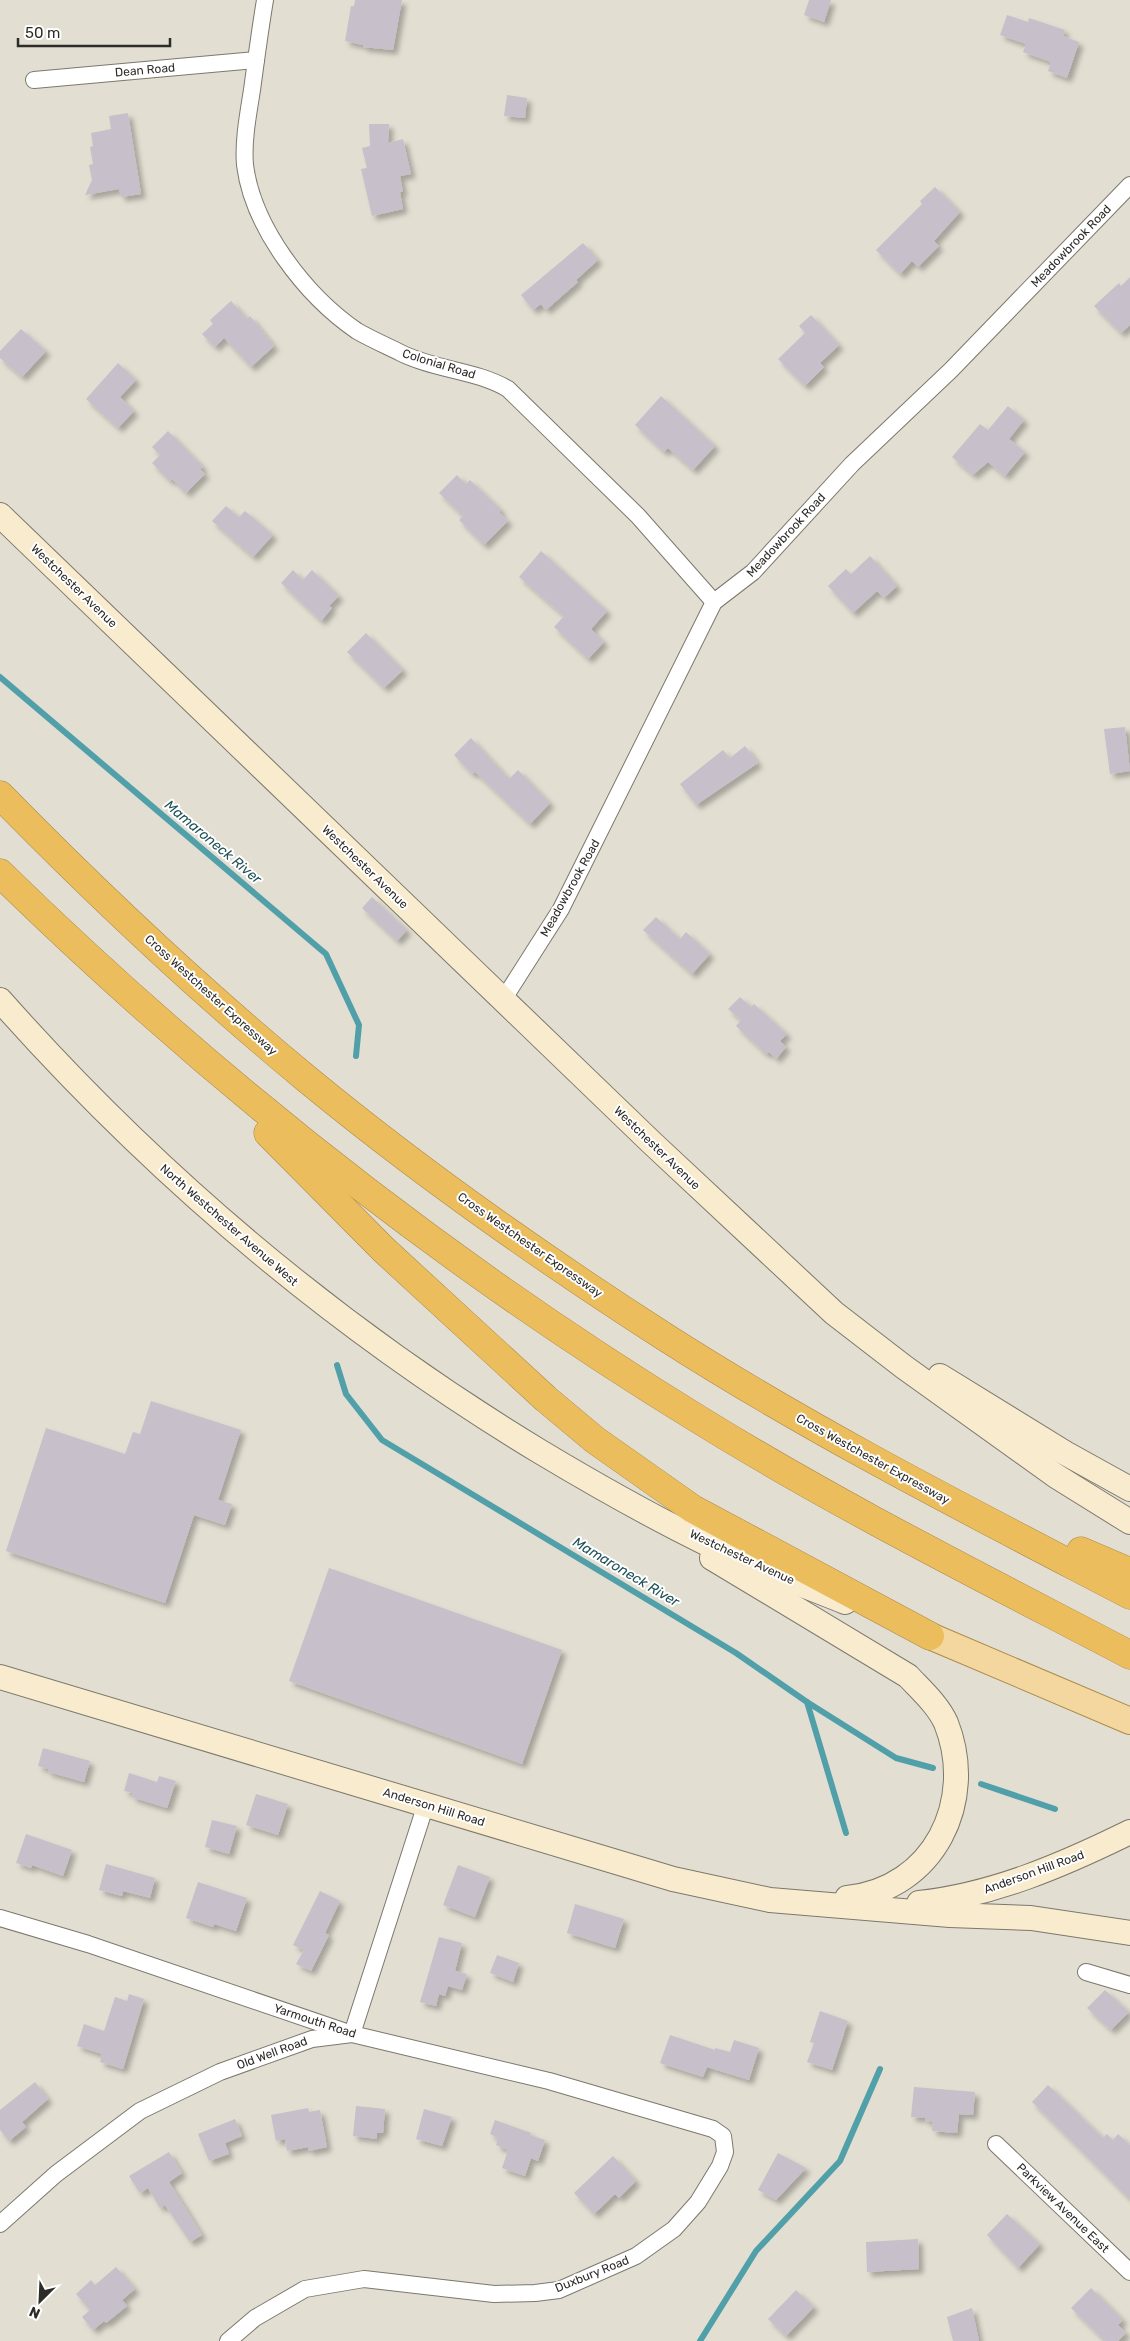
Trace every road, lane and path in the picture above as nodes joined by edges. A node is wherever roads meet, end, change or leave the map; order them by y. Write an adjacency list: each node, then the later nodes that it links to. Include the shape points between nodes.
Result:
1 (264, 0): 2 (street, Colonial Road)
2 (256, 60): 3 (street, Dean Road); 6 (street, Colonial Road, via 246,127 245,165 252,195 266,228 314,295 357,330 404,355 492,380 508,389 638,516)
3 (34, 80)
4 (1130, 185): 6 (street, Meadowbrook Road, via 951,370 852,464 753,572)
5 (0, 515): 10 (main road, Westchester Avenue)
6 (714, 602): 10 (street, Meadowbrook Road, via 561,910)
7 (0, 795): 14 (highway, Cross Westchester Expressway, via 204,990 310,1081 424,1170 667,1339)
8 (0, 873): 11 (highway)
9 (0, 1000): 13 (main road, North Westchester Avenue West, via 89,1096 225,1223 312,1297)
10 (503, 1000): 12 (main road, Westchester Avenue)
11 (162, 1025): 20 (highway, via 384,1250 595,1440 693,1509); 21 (highway, via 275,1120 393,1212 591,1351 825,1494)
12 (732, 1218): 15 (main road, via 940,1375); 17 (main road, via 834,1313 904,1367 1056,1476)
13 (378, 1345): 16 (main road, Westchester Avenue, via 466,1407)
14 (917, 1484): 18 (highway); 19 (highway, Cross Westchester Expressway)
15 (1130, 1489)
16 (625, 1501): 20 (main road, Westchester Avenue, via 756,1566); 26 (main road, via 740,1576 908,1676 931,1700 945,1722 957,1766 956,1785 946,1827 932,1849 904,1879 878,1892)
17 (1130, 1522)
18 (1130, 1572)
19 (1130, 1595)
20 (930, 1636): 23 (main road, Westchester Avenue)
21 (1130, 1655)
22 (0, 1677): 24 (main road, Anderson Hill Road)
23 (1130, 1721)
24 (426, 1804): 26 (main road, Anderson Hill Road, via 673,1878 770,1900); 32 (street)
25 (1130, 1832): 27 (main road, Anderson Hill Road, via 1032,1875 988,1890 938,1901)
26 (803, 1903): 27 (main road, Anderson Hill Road)
27 (875, 1908): 29 (main road, Anderson Hill Road, via 1031,1918)
28 (0, 1918): 32 (street, Yarmouth Road, via 88,1944)
29 (1130, 1933)
30 (1086, 1972): 31 (street)
31 (1130, 1985)
32 (352, 2034): 33 (street, Yarmouth Road); 35 (street, Old Well Road, via 312,2039 239,2065 140,2111 56,2174)
33 (635, 2106): 37 (street, Duxbury Road, via 713,2128 723,2136 725,2152 698,2202 674,2229 636,2256 559,2290 535,2293 494,2294 364,2279 305,2289 254,2318)
34 (996, 2144): 36 (street, Parkview Avenue East)
35 (0, 2224)
36 (1130, 2272)
37 (228, 2341)

